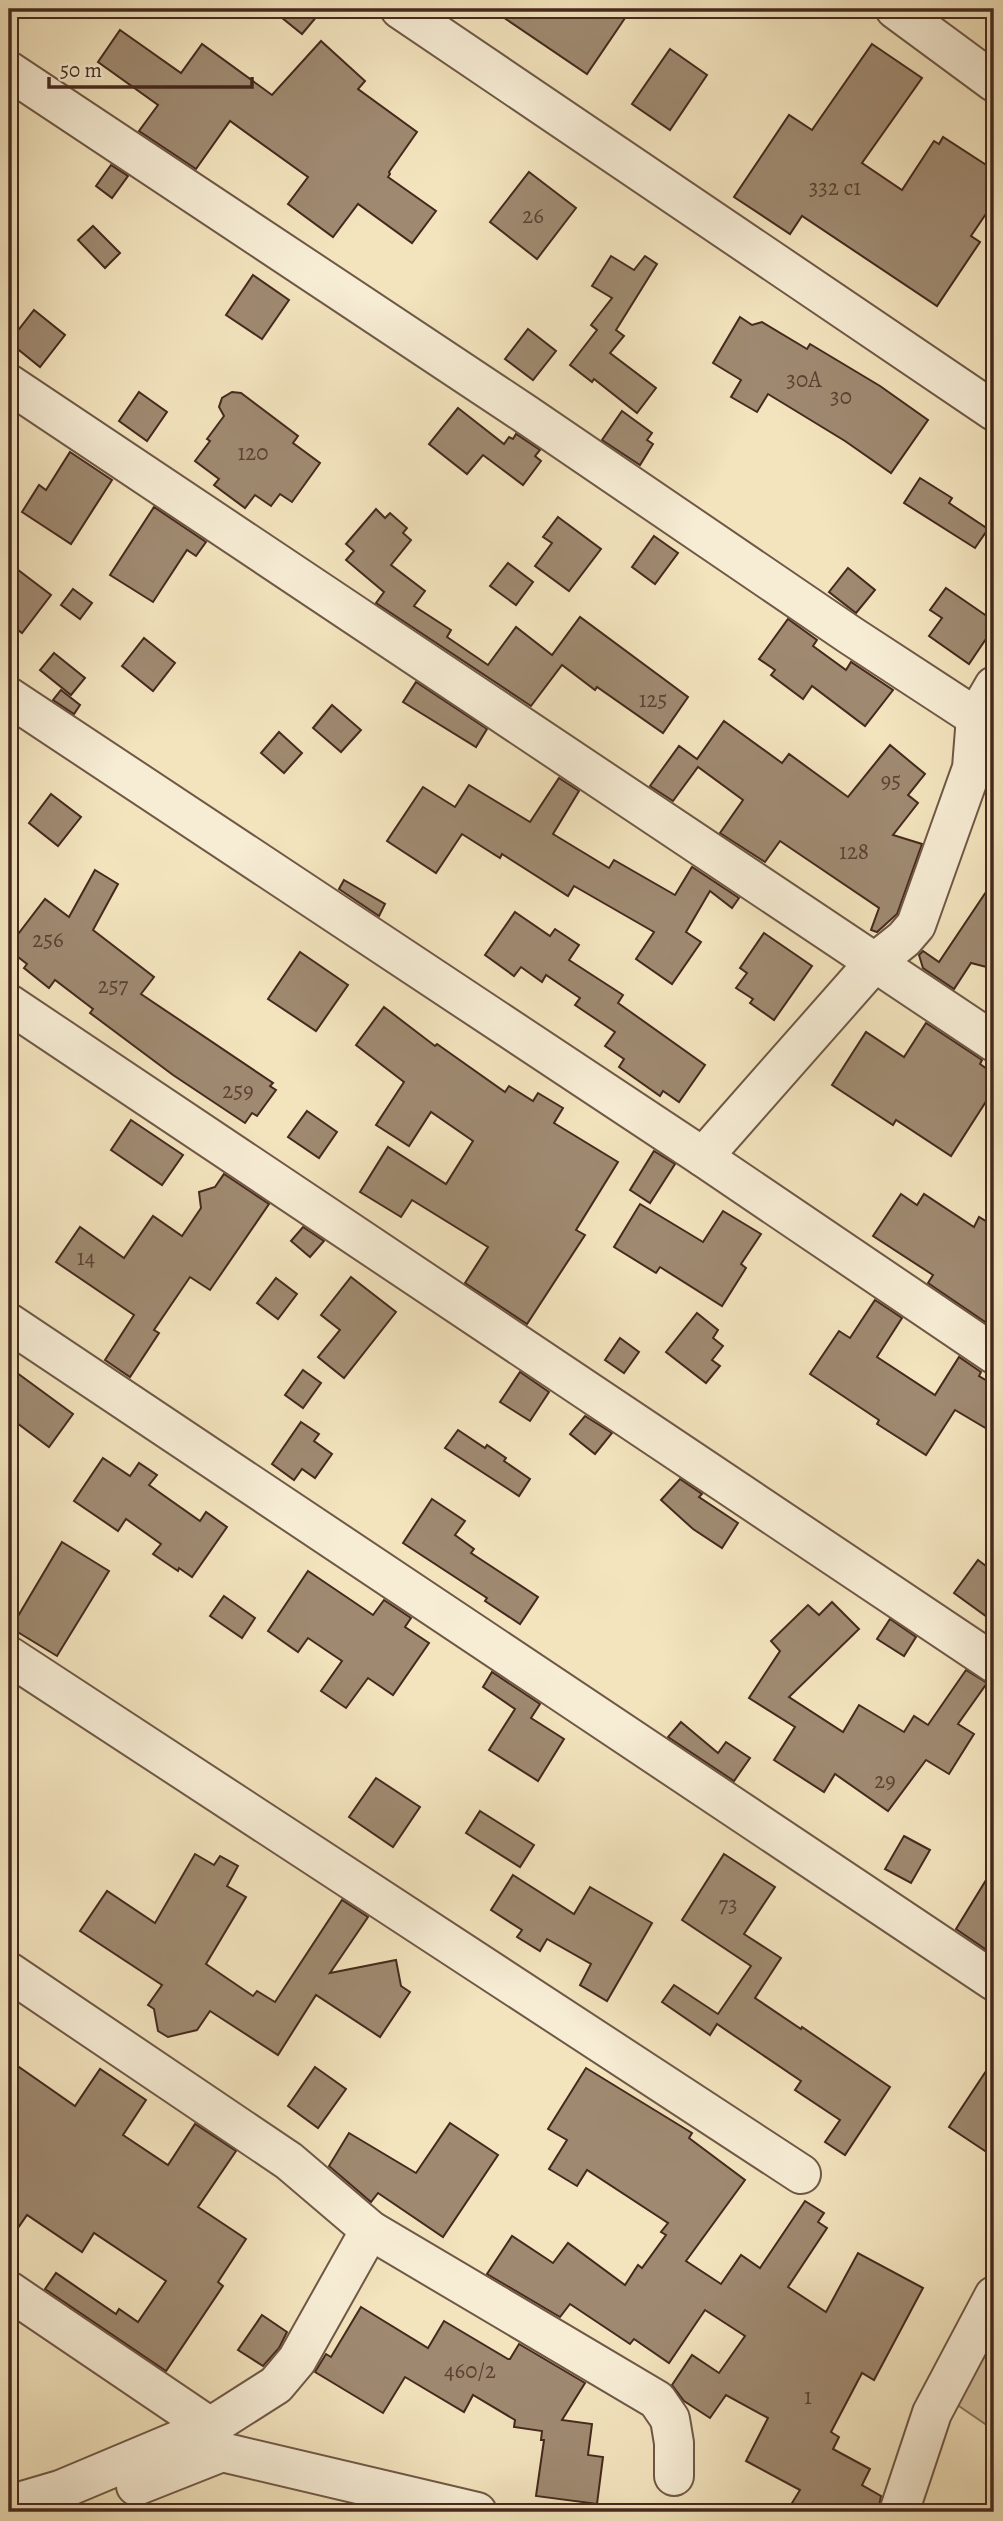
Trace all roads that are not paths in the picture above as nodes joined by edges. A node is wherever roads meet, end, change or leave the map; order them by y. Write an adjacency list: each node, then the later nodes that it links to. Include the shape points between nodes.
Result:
1 (400, 9): 6 (lane)
2 (895, 9): 4 (lane)
3 (9, 71): 8 (lane, via 850,635)
4 (994, 82)
5 (9, 384): 9 (lane)
6 (994, 411)
7 (9, 697): 12 (lane)
8 (988, 710): 9 (lane, via 916,925)
9 (874, 963): 11 (lane); 12 (lane)
10 (9, 1004): 16 (lane)
11 (994, 1042)
12 (703, 1157): 14 (lane)
13 (9, 1323): 18 (lane)
14 (994, 1354)
15 (9, 1656): 19 (lane)
16 (994, 1663)
17 (9, 1972): 20 (lane, via 289,2161)
18 (994, 1981)
19 (801, 2174)
20 (370, 2230): 23 (lane, via 297,2360 276,2385); 24 (lane, via 657,2400 670,2419)
21 (9, 2291): 23 (lane)
22 (994, 2295): 28 (lane, via 932,2413)
23 (210, 2427): 25 (lane, via 60,2490)
24 (674, 2476)
25 (9, 2505)
26 (71, 2512): 27 (lane, via 222,2452)
27 (477, 2512)
28 (899, 2512)

